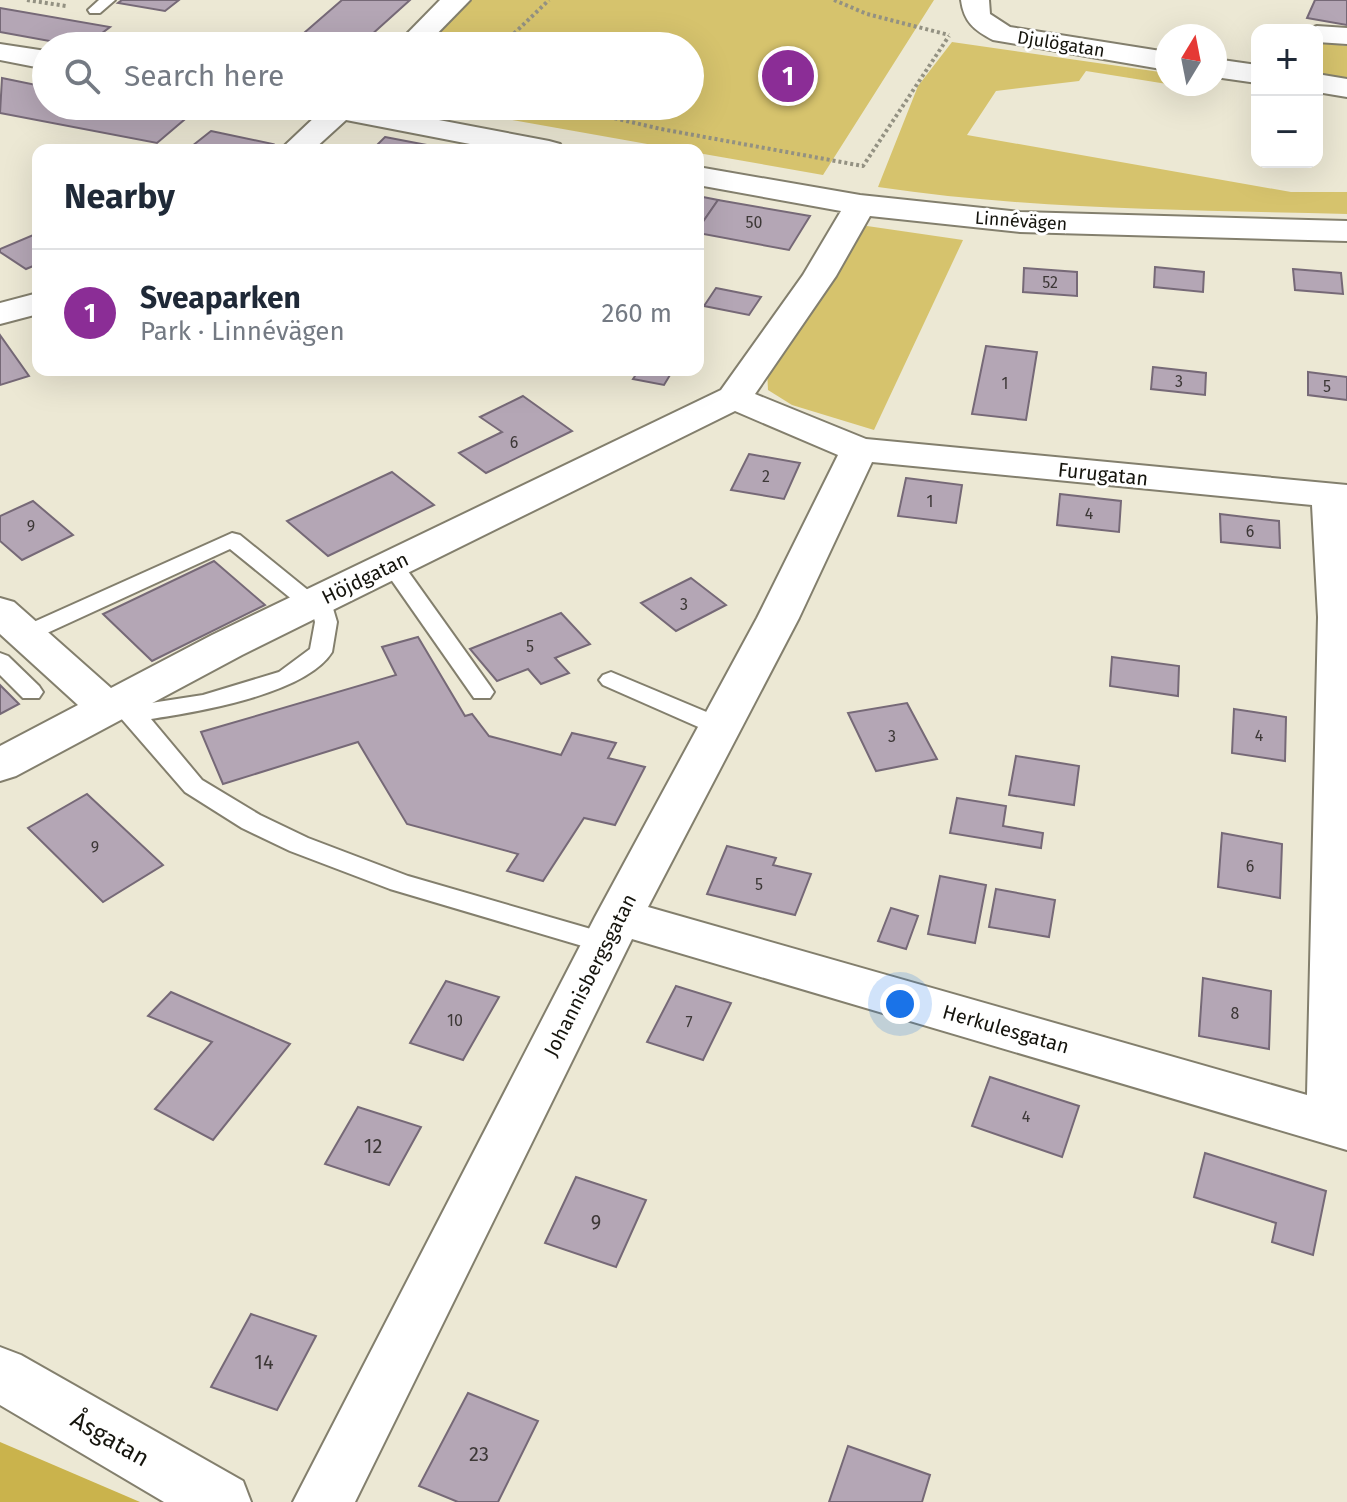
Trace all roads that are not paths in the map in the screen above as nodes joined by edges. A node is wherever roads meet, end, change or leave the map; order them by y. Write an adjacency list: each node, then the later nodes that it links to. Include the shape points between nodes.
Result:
1 (108, 0): 4 (lane)
2 (456, 0): 5 (street)
3 (975, 0): 10 (street, Djulögatan, via 977,16 1003,34)
4 (95, 10)
5 (423, 32)
6 (1323, 34): 7 (street)
7 (1347, 36)
8 (0, 52): 9 (street)
9 (32, 58)
10 (1155, 59)
11 (1227, 70): 12 (street)
12 (1251, 73)
13 (1323, 84): 14 (street)
14 (1347, 88)
15 (322, 120): 17 (street)
16 (395, 120): 18 (street)
17 (300, 144)
18 (518, 144)
19 (704, 177): 20 (street, Linnévägen)
20 (860, 205): 21 (street, Linnévägen, via 1020,222); 24 (street, via 819,276)
21 (1347, 231)
22 (32, 305): 23 (street)
23 (0, 314)
24 (734, 398): 25 (street); 27 (street, Höjdgatan)
25 (859, 450): 26 (street, Furugatan); 34 (street, Johannisbergsgatan)
26 (1339, 497): 37 (street)
27 (392, 565): 28 (street, Höjdgatan); 32 (lane)
28 (317, 602): 29 (lane, via 232,540); 33 (street, Höjdgatan); 33 (lane, via 326,622 321,652 287,677 205,703)
29 (5, 626): 31 (lane); 33 (street)
30 (611, 680): 34 (lane)
31 (31, 692)
32 (482, 692)
33 (120, 707): 35 (street, Höjdgatan); 36 (lane, via 201,793 266,831 368,871)
34 (720, 727): 36 (street, Johannisbergsgatan)
35 (0, 765)
36 (612, 930): 37 (street, Herkulesgatan); 40 (street, Johannisbergsgatan)
37 (1340, 1126)
38 (0, 1374): 39 (street, Åsgatan)
39 (221, 1502)
40 (323, 1502)

